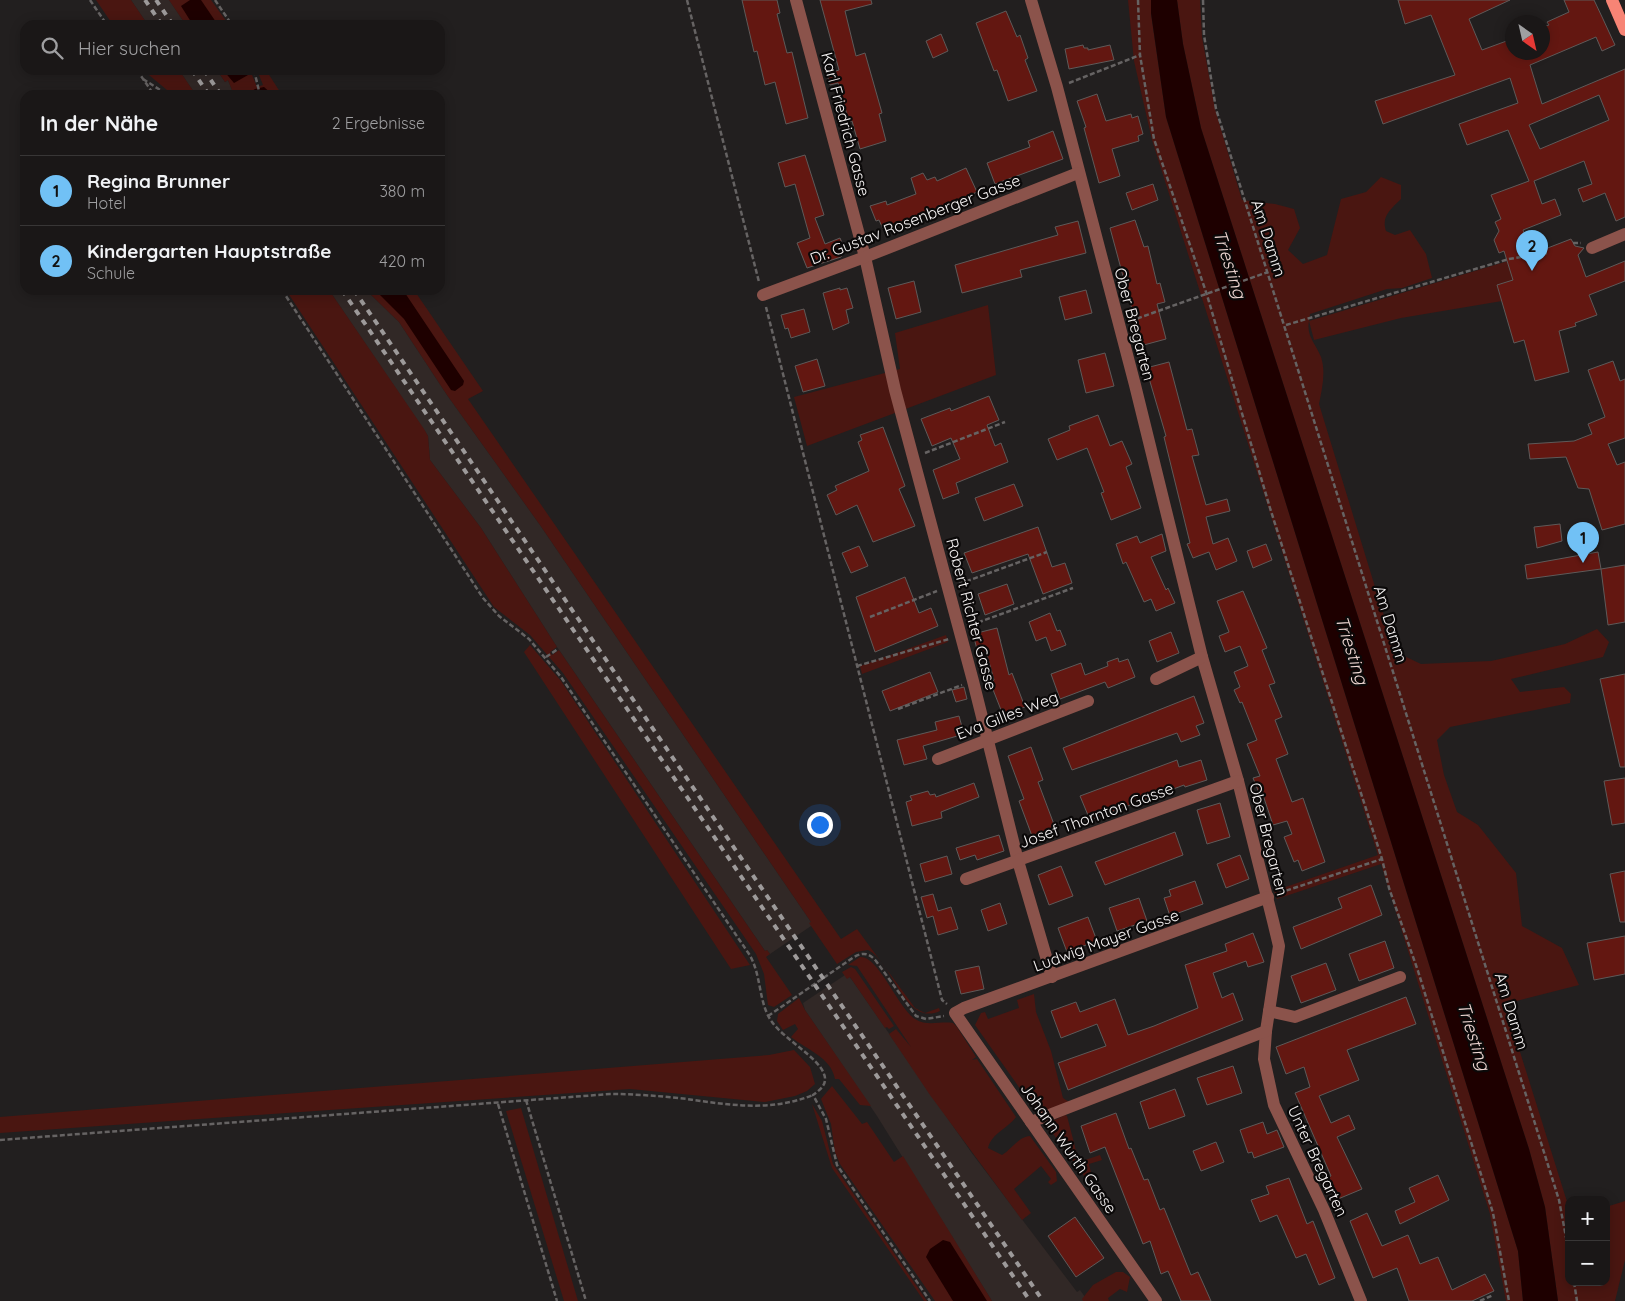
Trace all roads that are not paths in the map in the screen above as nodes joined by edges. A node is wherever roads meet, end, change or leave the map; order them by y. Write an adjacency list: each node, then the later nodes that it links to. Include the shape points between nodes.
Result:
1 (796, 0): 8 (street, Karl Friedrich Gasse)
2 (1031, 0): 5 (street, Ober Bregarten)
3 (1612, 0): 4 (main road)
4 (1625, 30)
5 (1078, 172): 8 (street, Dr. Gustav Rosenberger Gasse); 10 (street, Ober Bregarten)
6 (1625, 234): 7 (street)
7 (1592, 248)
8 (865, 257): 9 (street, Dr. Gustav Rosenberger Gasse); 13 (street, Robert Richter Gasse, via 895,390)
9 (762, 295)
10 (1202, 657): 11 (street); 15 (street, Ober Bregarten)
11 (1156, 679)
12 (1088, 701): 13 (street, Eva Gilles Weg)
13 (988, 741): 14 (street, Eva Gilles Weg); 16 (street, Robert Richter Gasse)
14 (938, 759)
15 (1238, 781): 16 (street, Josef Thornton Gasse); 18 (street, Ober Bregarten)
16 (1018, 861): 17 (street, Josef Thornton Gasse); 19 (street, Robert Richter Gasse)
17 (966, 880)
18 (1268, 897): 19 (street, Ludwig Mayer Gasse); 21 (street, Ober Bregarten, via 1279,946)
19 (1052, 977): 22 (street, Ludwig Mayer Gasse)
20 (1400, 977): 21 (street, via 1295,1017)
21 (1269, 1011): 23 (street, Ober Bregarten)
22 (955, 1013): 24 (street, Johann Wurth Gasse)
23 (1266, 1031): 24 (street); 26 (street, Unter Bregarten, via 1264,1059 1274,1105 1324,1210)
24 (1031, 1122): 25 (street, Johann Wurth Gasse)
25 (1156, 1301)
26 (1361, 1301)

